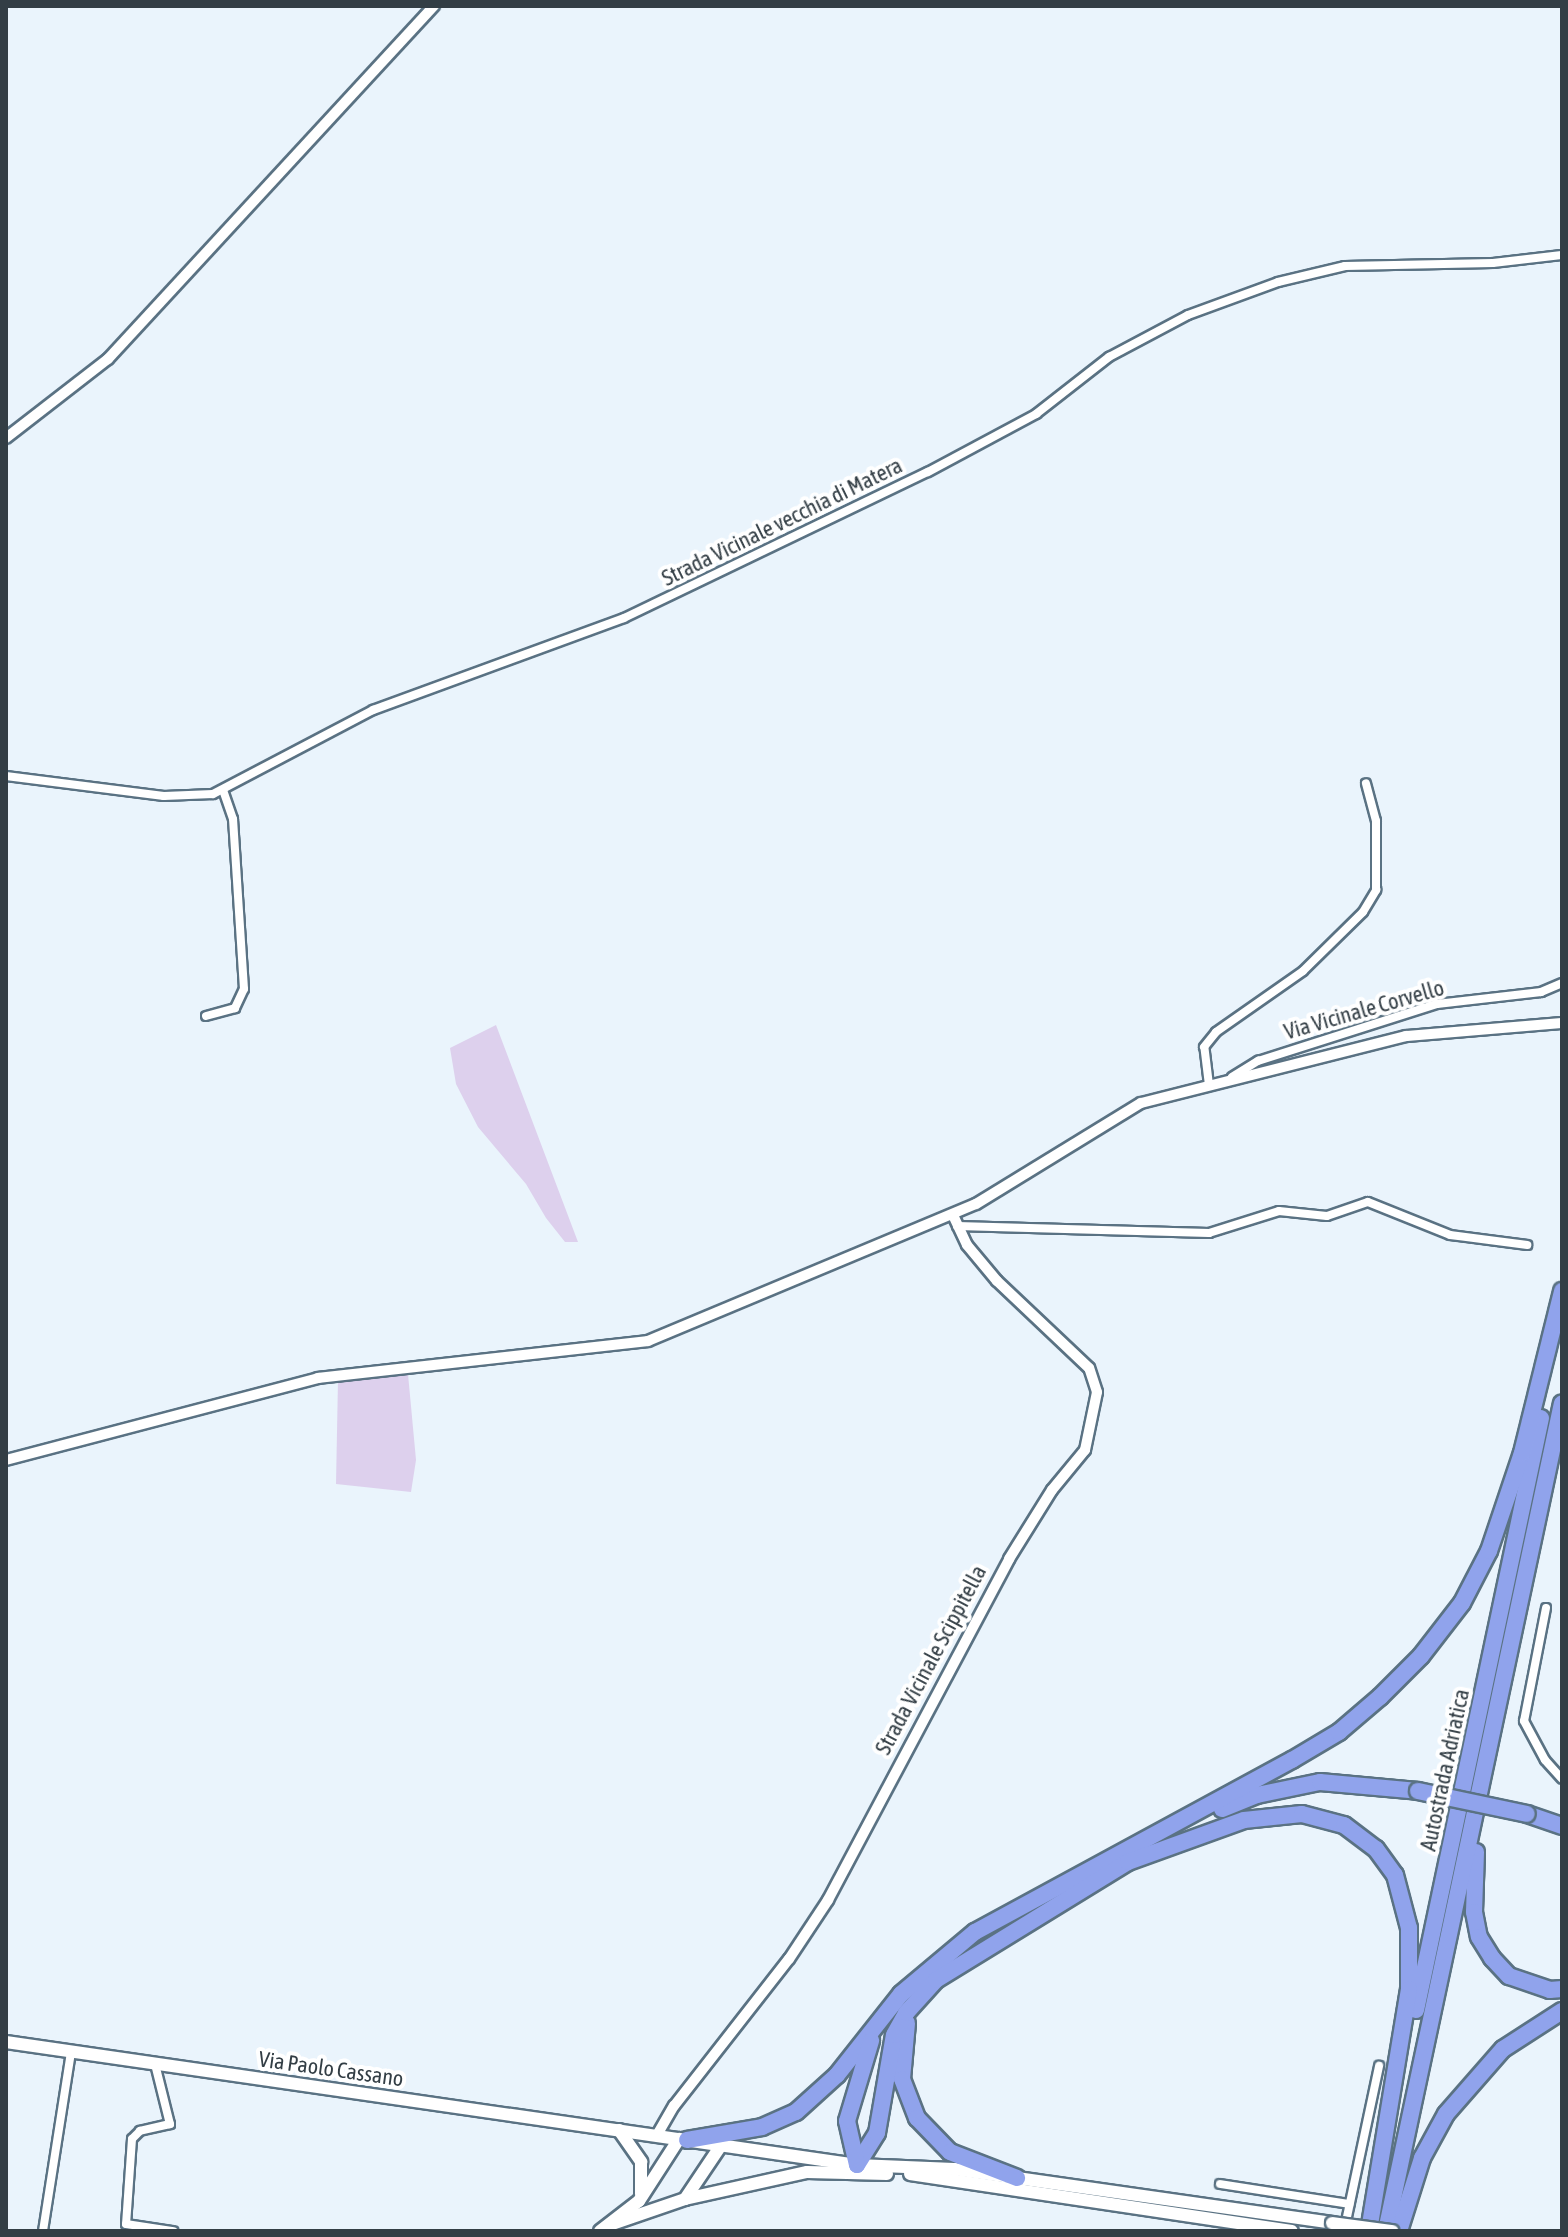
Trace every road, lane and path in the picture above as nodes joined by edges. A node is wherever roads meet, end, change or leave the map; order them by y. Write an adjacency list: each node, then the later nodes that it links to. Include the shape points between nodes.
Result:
1 (434, 6): 3 (street, via 108,359)
2 (1562, 255): 6 (street, Strada Vicinale vecchia di Matera, via 1508,262 1345,266 1278,282 1188,315 1109,357 1036,414 914,479 624,618 373,710)
3 (6, 438)
4 (6, 776): 6 (street, Strada Vicinale vecchia di Matera, via 183,797)
5 (1366, 783): 11 (street, via 1376,821 1376,890 1363,912 1303,971 1216,1032 1204,1047)
6 (223, 790): 8 (street, via 233,819 244,989 235,1008)
7 (1562, 983): 10 (street, Via Vicinale Corvello, via 1541,992 1437,1004 1258,1061)
8 (206, 1016)
9 (1562, 1023): 10 (street, via 1406,1036)
10 (1228, 1080): 11 (street)
11 (1209, 1085): 12 (street, via 1129,1108 1004,1189)
12 (953, 1215): 13 (street, Strada Vicinale Scippitella); 18 (street, via 648,1341 318,1378)
13 (957, 1226): 14 (street, via 1209,1233 1279,1211 1327,1216 1368,1202 1450,1235); 35 (street, Strada Vicinale Scippitella, via 997,1281 1089,1368 1097,1401 1085,1450 1052,1490 1009,1559 828,1900)
14 (1527, 1245)
15 (1562, 1291): 24 (highway, via 1522,1453 1494,1537 1462,1603 1421,1656 1339,1732 1185,1821)
16 (1562, 1318): 47 (highway, Autostrada Adriatica)
17 (1562, 1403): 20 (highway, Autostrada Adriatica)
18 (6, 1460)
19 (1546, 1608): 21 (street, via 1524,1721)
20 (1508, 1663): 26 (highway, via 1473,1868 1474,1912 1479,1937 1509,1976); 52 (highway, Autostrada Adriatica)
21 (1562, 1779)
22 (1186, 1826): 23 (highway, bridge, via 1257,1795 1320,1782 1418,1791); 24 (highway); 25 (highway)
23 (1562, 1826)
24 (1110, 1856): 29 (highway, via 975,1932 920,1976)
25 (1128, 1862): 27 (highway, via 974,1953); 47 (highway, via 1244,1820 1302,1814 1344,1825 1385,1860 1403,1901 1411,1958)
26 (1562, 1989)
27 (914, 2002): 39 (highway, via 891,2045 877,2133); 41 (highway, via 900,2062 905,2094 917,2118 950,2152)
28 (1562, 2011): 53 (highway, via 1503,2049 1458,2097 1422,2158)
29 (880, 2021): 36 (highway, via 837,2075 796,2112 762,2127); 39 (highway, via 847,2121)
30 (6, 2042): 31 (main road, Via Paolo Cassano)
31 (71, 2052): 32 (main road, Via Paolo Cassano); 48 (street)
32 (155, 2064): 34 (main road, Via Paolo Cassano); 49 (street, via 170,2124 140,2131 132,2139 126,2224)
33 (1379, 2066): 45 (street)
34 (619, 2130): 35 (main road, Via Paolo Cassano); 44 (main road, via 641,2162)
35 (654, 2135): 36 (main road, Via Paolo Cassano)
36 (687, 2140): 37 (main road, Via Paolo Cassano); 38 (main road); 44 (main road)
37 (722, 2144): 38 (main road); 39 (main road, Via Paolo Cassano)
38 (705, 2164): 43 (main road)
39 (858, 2165): 40 (main road); 41 (main road)
40 (910, 2175): 43 (main road, via 807,2172); 50 (main road)
41 (1017, 2178): 52 (main road, bridge)
42 (1220, 2184): 45 (street)
43 (685, 2199): 46 (main road)
44 (639, 2201): 46 (main road)
45 (1349, 2204): 51 (street)
46 (605, 2228)
47 (1369, 2228)
48 (43, 2231)
49 (173, 2231)
50 (1292, 2231)
51 (1344, 2231)
52 (1389, 2231)
53 (1399, 2231)

